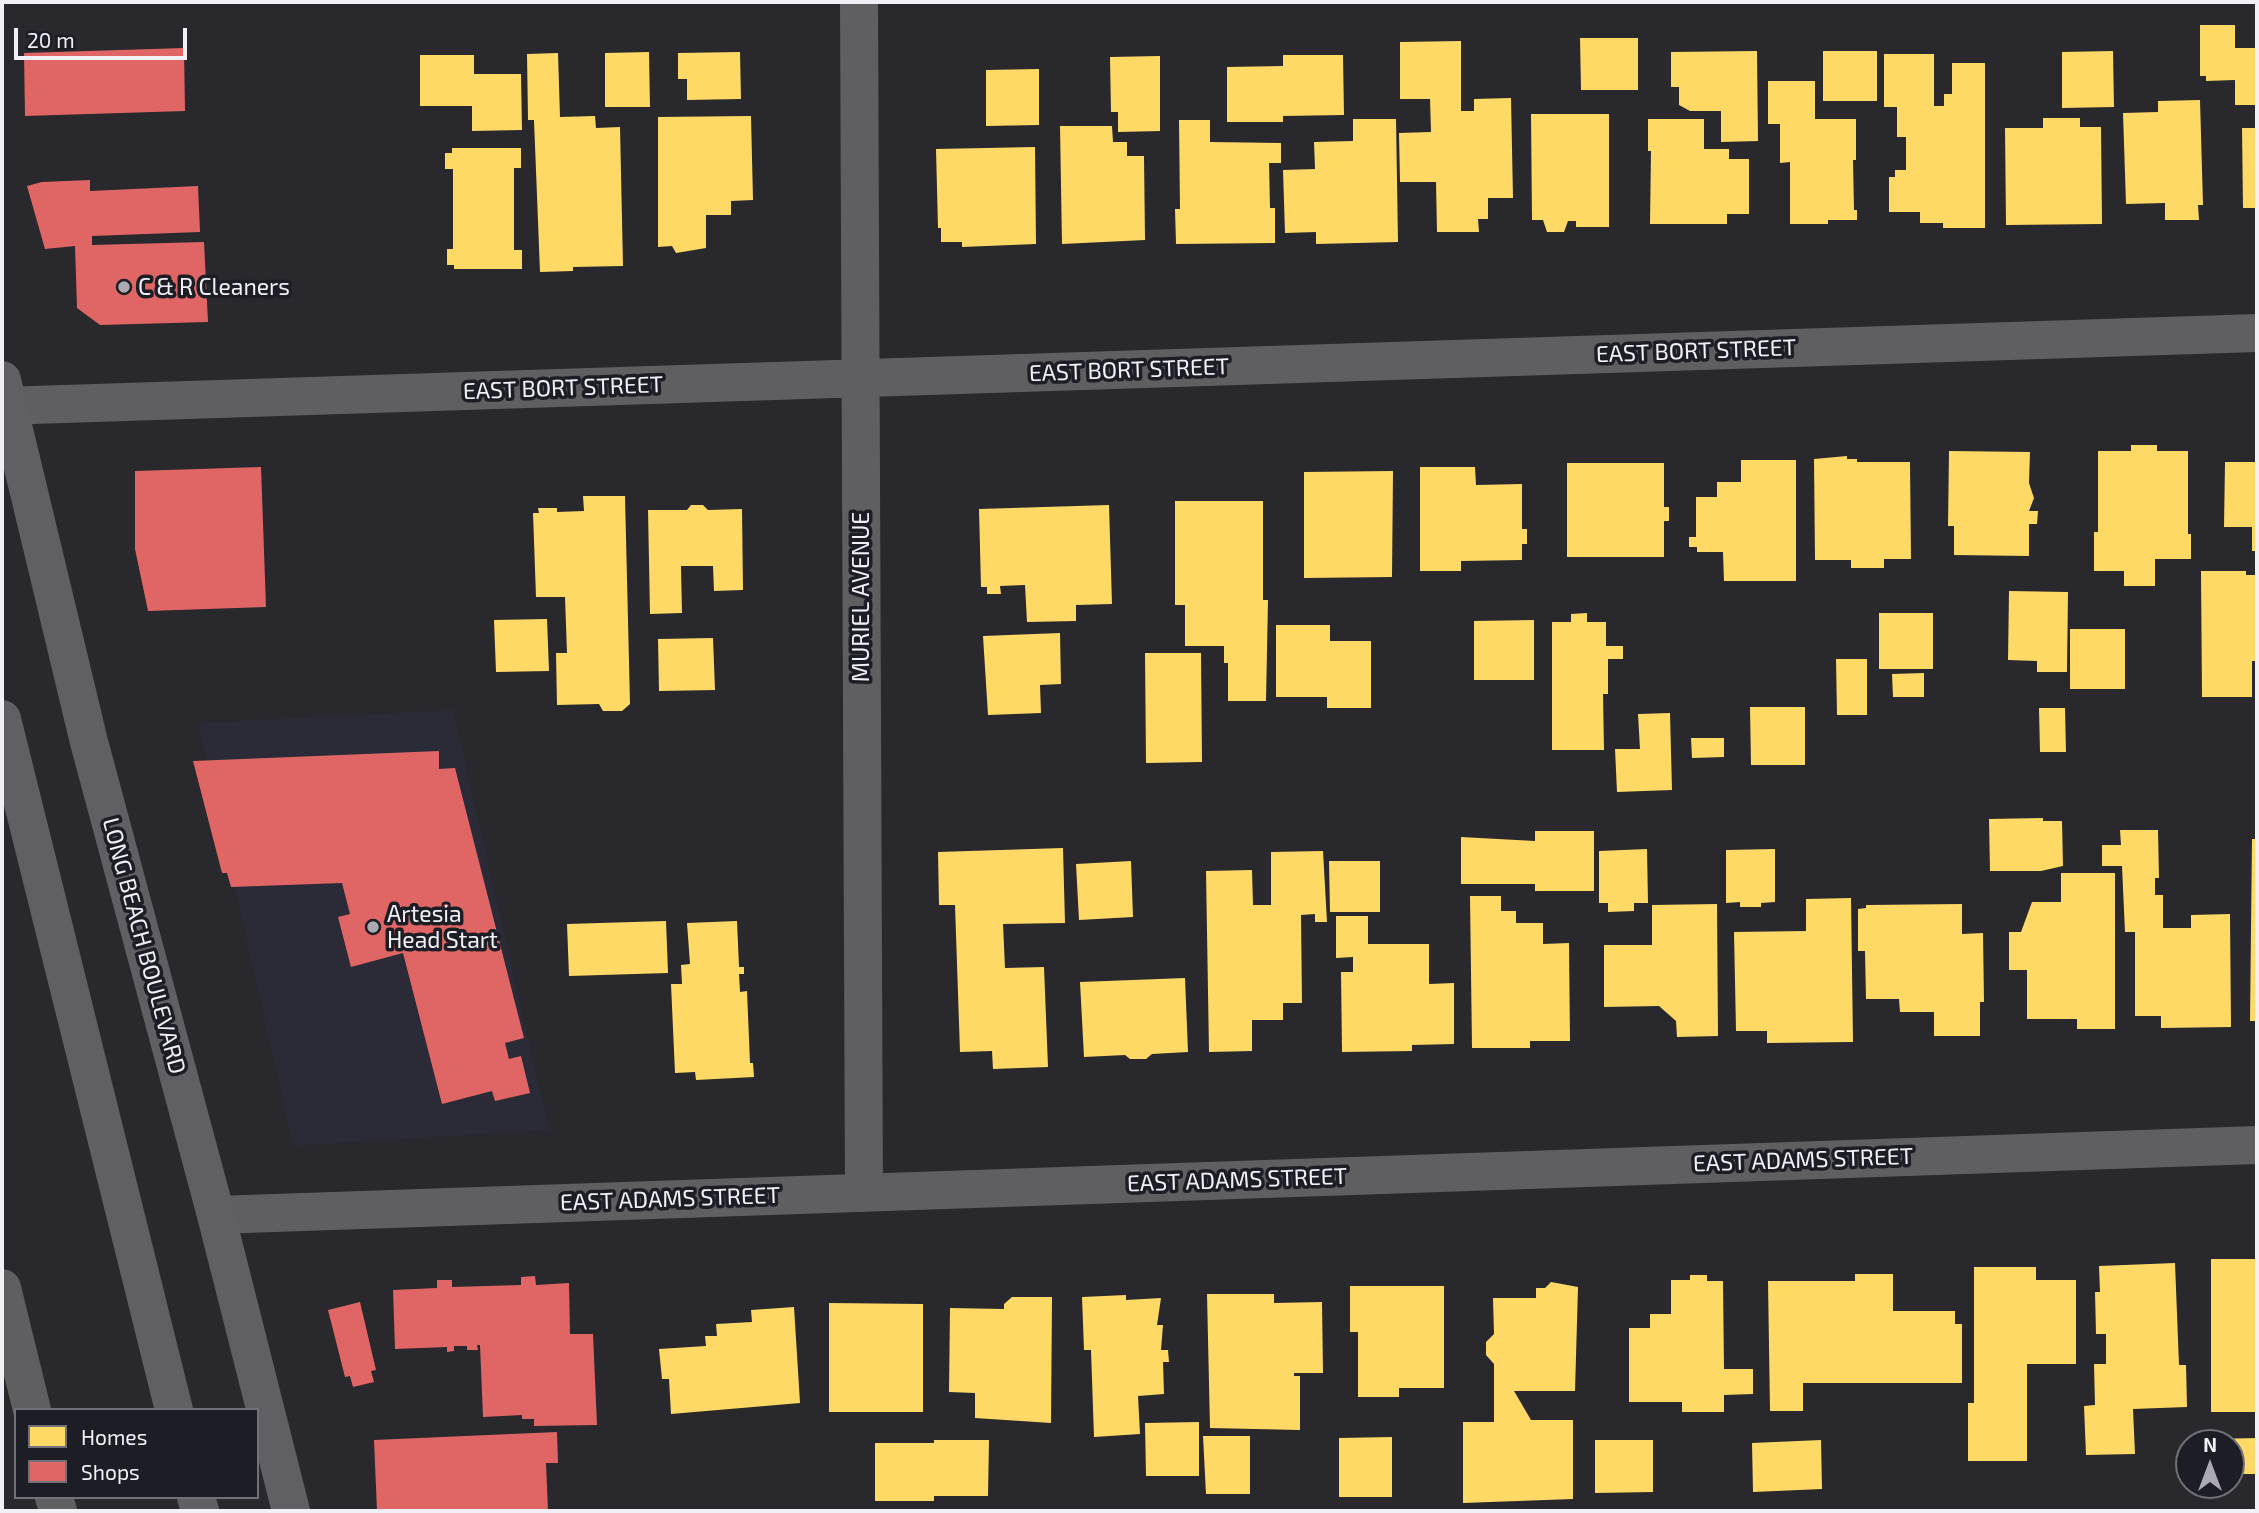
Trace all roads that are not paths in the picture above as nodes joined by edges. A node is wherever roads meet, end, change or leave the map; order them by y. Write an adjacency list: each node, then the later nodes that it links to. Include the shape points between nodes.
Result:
1 (859, 2): 3 (street, MURIEL AVENUE)
2 (2257, 333): 3 (street, EAST BORT STREET)
3 (860, 378): 4 (street, EAST BORT STREET); 7 (street, MURIEL AVENUE)
4 (4, 397): 8 (main road, LONG BEACH BOULEVARD, via 89,742)
5 (2, 719): 11 (main road)
6 (2257, 1145): 7 (street, EAST ADAMS STREET)
7 (864, 1193): 8 (street, EAST ADAMS STREET)
8 (216, 1215): 12 (main road, LONG BEACH BOULEVARD)
9 (2, 1288): 10 (street)
10 (32, 1408)
11 (174, 1408)
12 (291, 1511)

